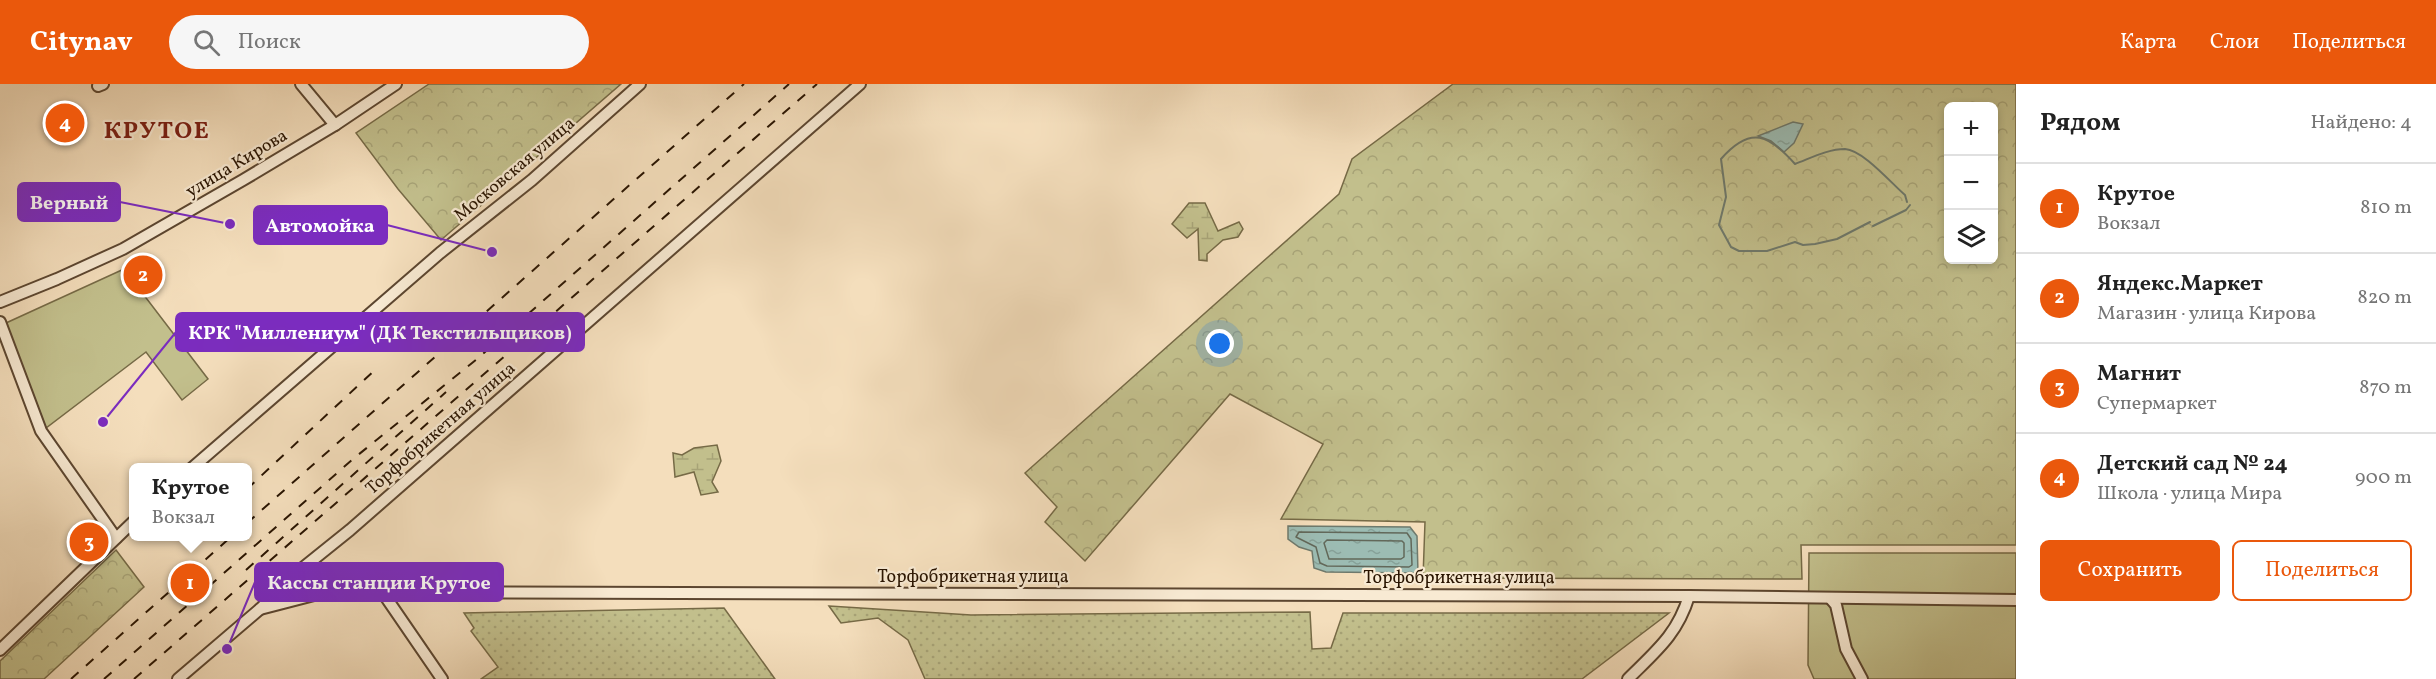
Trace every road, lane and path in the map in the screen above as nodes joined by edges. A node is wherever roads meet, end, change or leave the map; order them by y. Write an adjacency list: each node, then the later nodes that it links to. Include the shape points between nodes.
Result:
1 (302, 84): 5 (street)
2 (396, 84): 5 (street, улица Кирова)
3 (640, 84): 8 (street, Московская улица)
4 (860, 84): 15 (street, Торфобрикетная улица)
5 (335, 125): 6 (street, улица Кирова, via 123,249)
6 (0, 302)
7 (0, 322): 10 (street, via 41,430)
8 (197, 463)
9 (129, 526): 10 (street)
10 (116, 538): 16 (street)
11 (383, 593): 12 (street, Торфобрикетная улица); 15 (street, Торфобрикетная улица, via 318,594); 18 (street)
12 (1689, 596): 13 (street, Торфобрикетная улица); 19 (street, via 1672,635)
13 (1830, 598): 14 (street, Торфобрикетная улица); 20 (street, via 1836,605 1846,649)
14 (2016, 600)
15 (260, 609): 17 (street, Торфобрикетная улица)
16 (0, 650)
17 (178, 679)
18 (442, 679)
19 (1628, 679)
20 (1862, 679)

